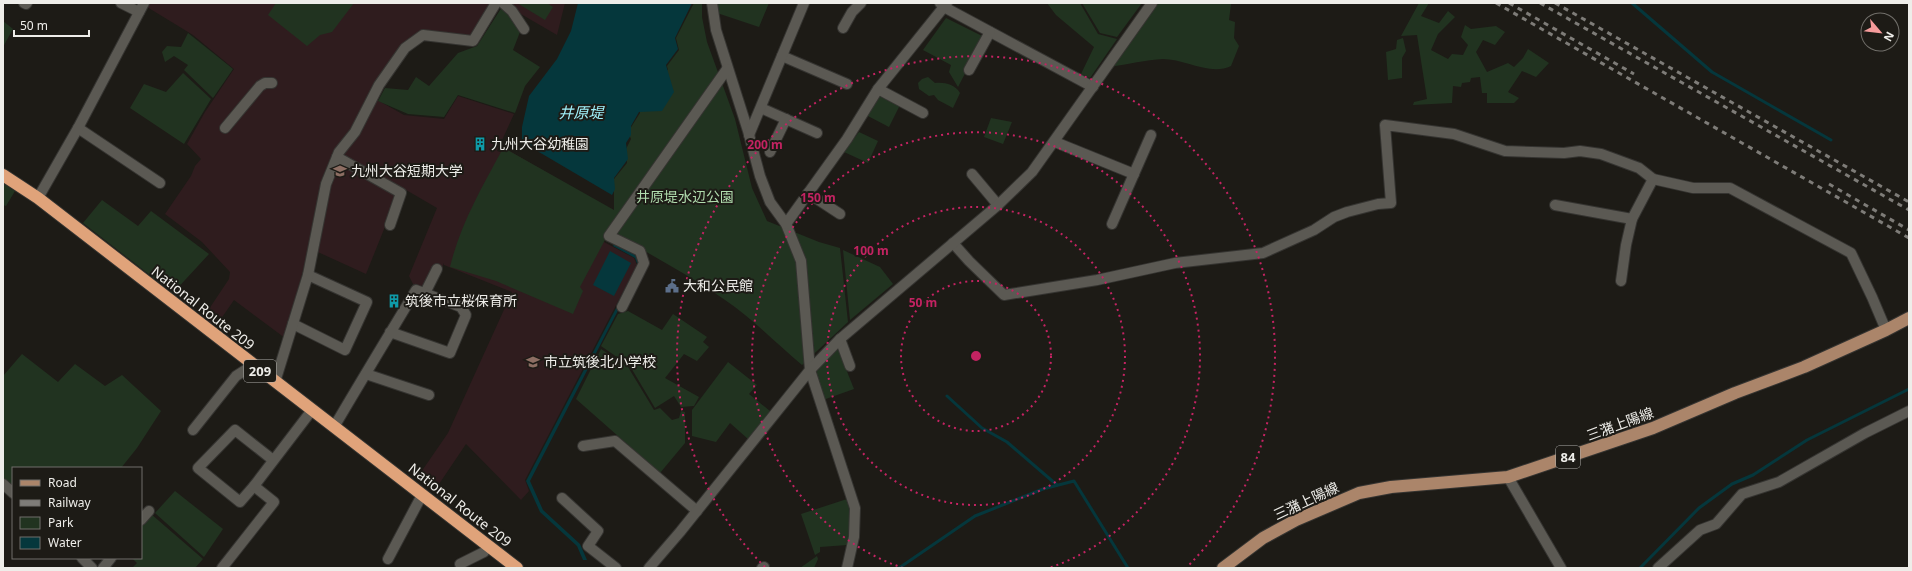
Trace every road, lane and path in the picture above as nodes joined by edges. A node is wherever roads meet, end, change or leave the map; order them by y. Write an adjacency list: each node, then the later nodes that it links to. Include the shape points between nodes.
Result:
1 (24, 3): 2 (street)
2 (27, 3)
3 (121, 3): 11 (street)
4 (496, 3): 32 (street, via 473,41 423,34 405,48 379,86 355,132)
5 (503, 3): 13 (street, via 512,11)
6 (712, 3): 16 (street, via 716,30)
7 (804, 3): 15 (street)
8 (861, 3): 12 (street, via 852,12)
9 (1152, 3): 20 (street)
10 (944, 4): 14 (street); 21 (street)
11 (142, 8): 25 (street)
12 (844, 28)
13 (524, 30)
14 (990, 32): 17 (street); 20 (street)
15 (782, 56): 19 (street); 22 (street)
16 (727, 69): 28 (street); 52 (street, via 609,236 640,251 644,263)
17 (969, 70)
18 (272, 83): 26 (street, via 260,86)
19 (847, 84)
20 (1093, 87): 30 (street)
21 (878, 89): 23 (street); 38 (street, via 847,139)
22 (761, 108): 24 (street); 28 (street)
23 (922, 113)
24 (786, 119): 27 (street); 31 (street)
25 (78, 128): 37 (street); 39 (street)
26 (225, 128)
27 (817, 132)
28 (749, 135): 44 (street, via 770,202)
29 (1151, 135): 34 (street)
30 (1055, 142): 34 (street); 40 (street, via 1032,172)
31 (770, 152)
32 (337, 157): 46 (street, via 401,193); 49 (street, via 326,184)
33 (972, 174): 40 (street)
34 (1134, 174): 45 (street)
35 (3, 175): 39 (highway, National Route 209 / 209)
36 (1653, 180): 43 (street); 47 (street, via 1639,168 1601,154 1580,151 1505,151 1454,134 1385,125 1391,203 1378,204 1334,217 1314,230 1263,253 1175,264 1004,295); 55 (street, via 1693,188 1730,188 1784,219 1839,245 1850,253)
37 (160, 183)
38 (808, 193): 42 (street); 44 (street)
39 (38, 198): 58 (highway, National Route 209 / 209)
40 (998, 205): 47 (street)
41 (1555, 205): 43 (street)
42 (840, 214)
43 (1632, 219): 50 (street)
44 (786, 224): 60 (street, via 801,261)
45 (1112, 224)
46 (390, 225)
47 (953, 243): 57 (street)
48 (437, 269): 51 (street)
49 (308, 275): 54 (street); 54 (street, via 367,302 345,350)
50 (1621, 281)
51 (425, 293): 56 (street, via 416,290); 56 (street, via 461,307 466,315 450,353)
52 (622, 307)
53 (1909, 318): 55 (main road, 三潴上陽線 / 84)
54 (293, 324): 62 (street)
55 (1886, 330): 70 (main road, 三潴上陽線 / 84, via 1653,428)
56 (390, 332): 61 (street)
57 (840, 339): 59 (street); 60 (street)
58 (252, 365): 62 (highway, National Route 209 / 209); 67 (street, via 236,376)
59 (850, 366)
60 (810, 370): 76 (street); 90 (street, via 855,508 854,537)
61 (366, 374): 63 (street); 66 (street)
62 (275, 382): 64 (highway, National Route 209 / 209)
63 (429, 395)
64 (312, 410): 66 (highway, National Route 209 / 209); 69 (street)
65 (1909, 411): 93 (street, via 1779,482 1742,494 1716,524 1700,530)
66 (334, 427): 74 (highway, National Route 209 / 209)
67 (193, 430)
68 (583, 446): 76 (street, via 615,441)
69 (273, 460): 72 (street); 72 (street, via 235,430 198,468 240,502)
70 (1508, 476): 91 (main road, 三潴上陽線 / 84, via 1391,487 1359,493 1303,517 1263,538); 92 (street)
71 (3, 484): 73 (street)
72 (254, 486): 86 (street, via 274,502)
73 (12, 492)
74 (422, 495): 82 (street); 87 (highway, National Route 209 / 209)
75 (562, 498): 88 (street, via 598,531 588,546)
76 (697, 510): 89 (street)
77 (149, 511): 78 (street)
78 (142, 519)
79 (484, 552): 83 (street)
80 (83, 559): 84 (street)
81 (110, 559): 85 (street)
82 (388, 559)
83 (460, 564)
84 (92, 568)
85 (102, 568)
86 (222, 568)
87 (517, 568)
88 (616, 568)
89 (649, 568)
90 (846, 568)
91 (1223, 568)
92 (1561, 568)
93 (1658, 568)

